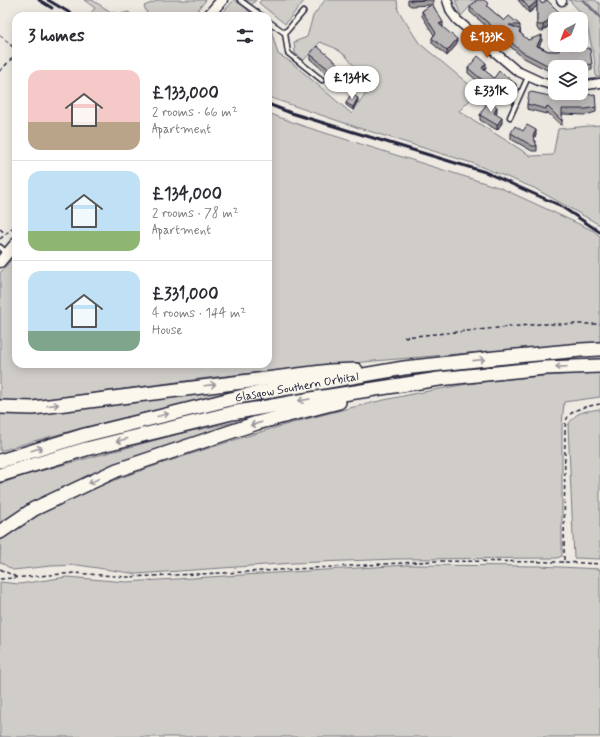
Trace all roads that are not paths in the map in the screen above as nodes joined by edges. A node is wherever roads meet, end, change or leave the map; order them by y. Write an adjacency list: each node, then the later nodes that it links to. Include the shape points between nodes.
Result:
1 (222, 0): 4 (street)
2 (240, 0): 5 (lane)
3 (447, 0): 9 (street, via 457,20 517,71)
4 (212, 12)
5 (256, 12)
6 (303, 12): 8 (lane)
7 (272, 24): 8 (lane)
8 (285, 33): 10 (lane, via 288,53)
9 (528, 77): 12 (street); 14 (lane)
10 (322, 80)
11 (598, 83): 13 (street)
12 (548, 84)
13 (588, 85)
14 (510, 117)
15 (4, 250): 16 (street)
16 (0, 262)
17 (600, 349): 19 (highway, Glasgow Southern Orbital, one-way to 17)
18 (600, 366): 20 (highway, Glasgow Southern Orbital, one-way to 20, via 544,368)
19 (404, 368): 21 (highway, one-way to 19, via 33,408 330,370); 22 (highway, Glasgow Southern Orbital, one-way to 19, via 85,435 243,396)
20 (402, 385): 23 (highway, Glasgow Southern Orbital, one-way to 23, via 232,413 86,449); 24 (highway, one-way to 24, via 257,423 117,470 34,509)
21 (0, 407)
22 (0, 461)
23 (0, 475)
24 (0, 532)

